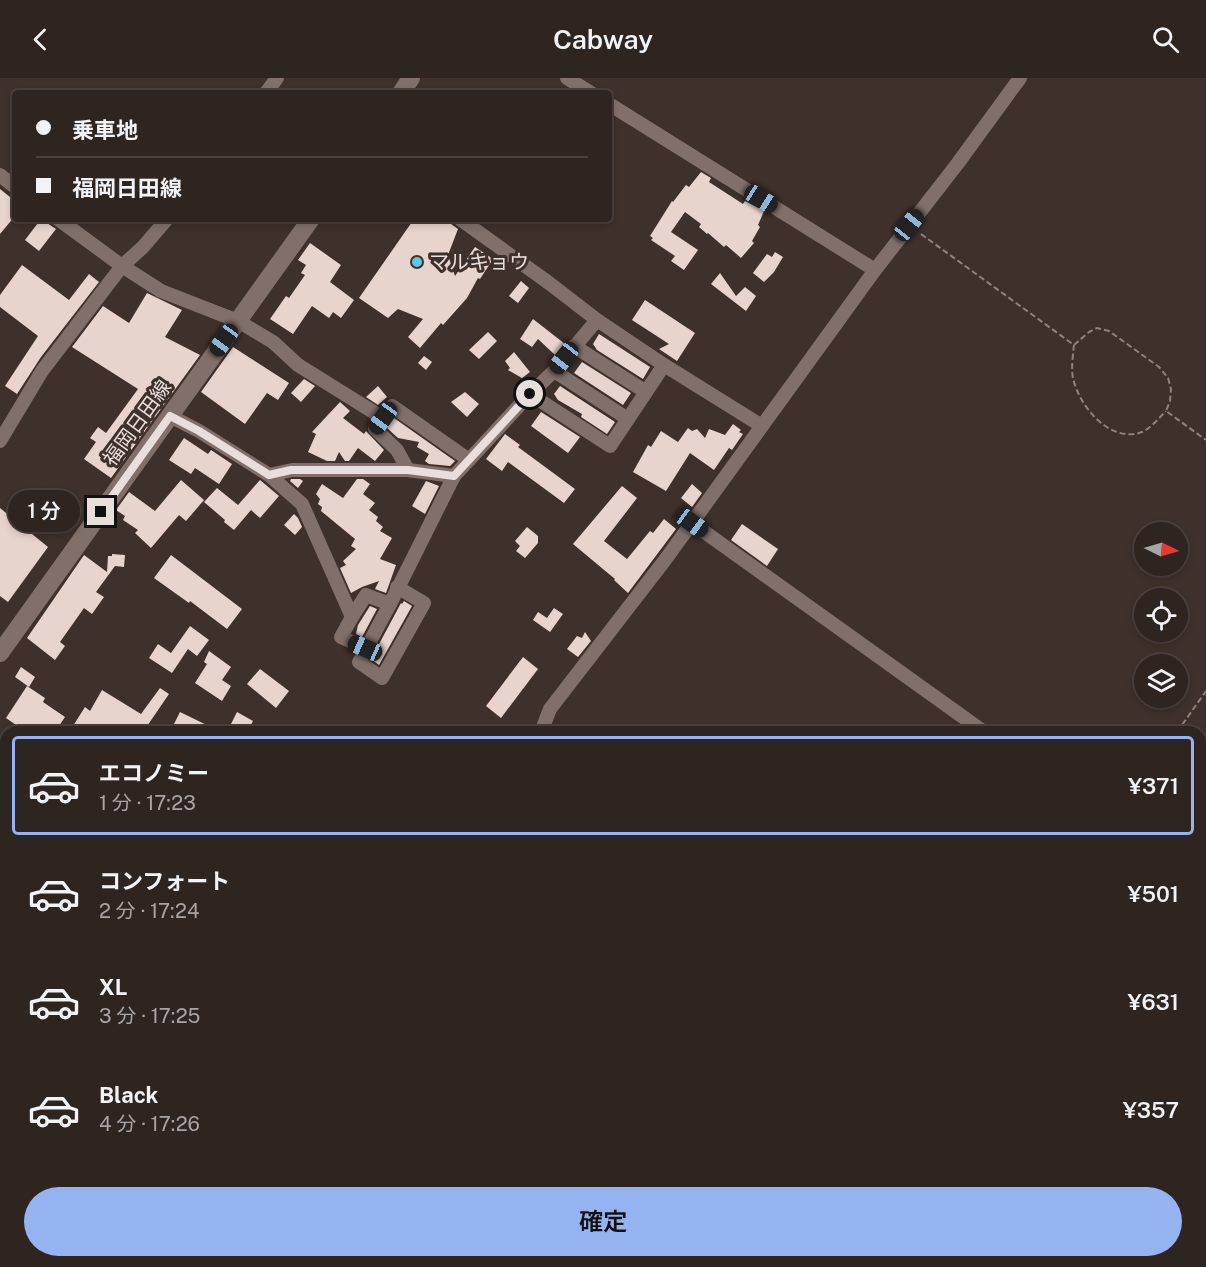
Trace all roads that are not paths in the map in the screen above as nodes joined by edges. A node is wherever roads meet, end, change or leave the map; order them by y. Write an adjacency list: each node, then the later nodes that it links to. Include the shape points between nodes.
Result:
1 (567, 78): 3 (street)
2 (1020, 78): 12 (street)
3 (586, 90)
4 (612, 106): 12 (street)
5 (0, 175): 6 (street)
6 (12, 185)
7 (62, 222): 11 (street)
8 (164, 222): 11 (street)
9 (309, 222): 14 (main road, 福岡日田線)
10 (464, 222): 13 (street)
11 (122, 267): 14 (street, via 161,291); 24 (street, via 42,372)
12 (875, 270): 23 (street)
13 (597, 320): 15 (street); 16 (street)
14 (238, 321): 20 (main road, 福岡日田線); 21 (street, via 273,342 298,365)
15 (574, 346): 17 (street); 18 (street)
16 (664, 365): 18 (street); 23 (street)
17 (554, 371): 19 (street); 22 (street)
18 (646, 392): 22 (street)
19 (530, 394): 22 (street, via 610,446); 25 (street)
20 (170, 416): 27 (street); 34 (main road, 福岡日田線)
21 (383, 418): 25 (street, via 392,406); 26 (street, via 375,429 397,450)
22 (628, 419)
23 (762, 426): 29 (street)
24 (0, 441)
25 (469, 460): 28 (street)
26 (408, 470): 27 (street, via 291,470); 28 (street)
27 (269, 475): 32 (street, via 302,504)
28 (454, 476): 30 (street)
29 (692, 523): 35 (street, via 550,709); 36 (street)
30 (397, 587): 31 (street); 33 (street, via 424,603 382,678 359,662)
31 (390, 604): 32 (street, via 366,595); 33 (street)
32 (352, 617): 33 (street, via 341,637)
33 (365, 648)
34 (0, 653)
35 (543, 726)
36 (976, 726)

